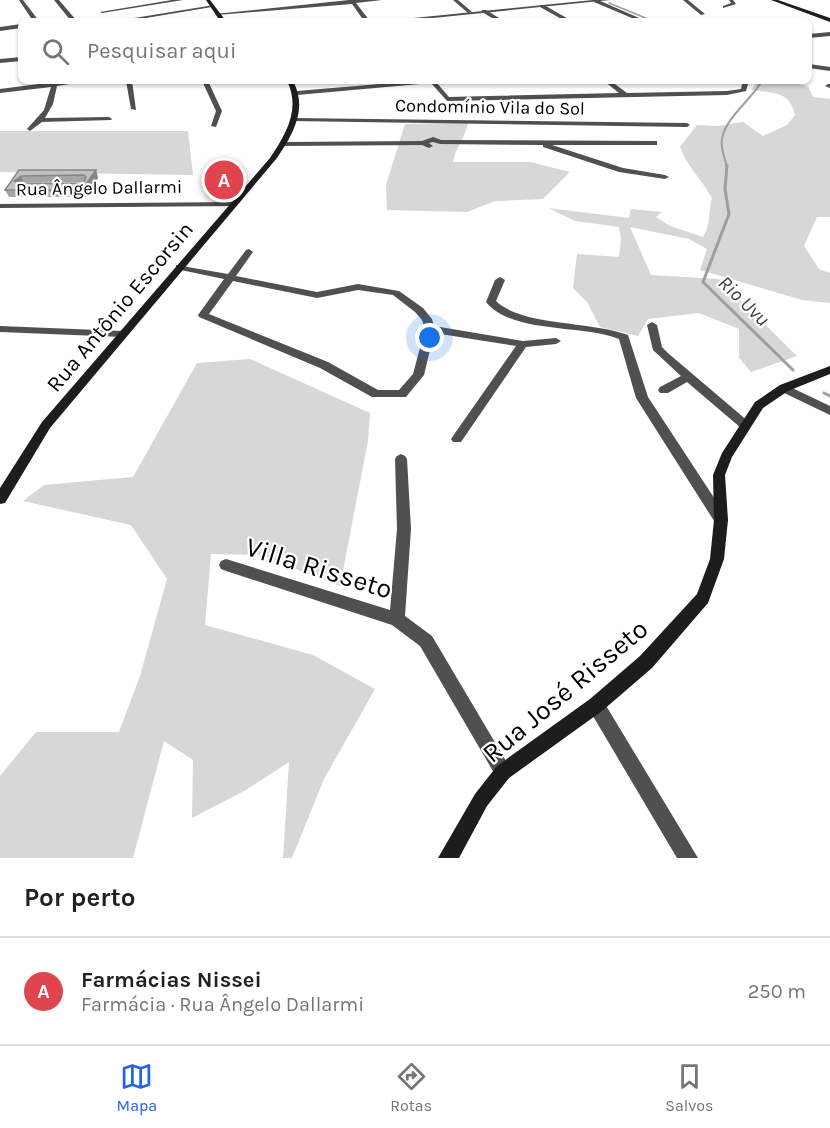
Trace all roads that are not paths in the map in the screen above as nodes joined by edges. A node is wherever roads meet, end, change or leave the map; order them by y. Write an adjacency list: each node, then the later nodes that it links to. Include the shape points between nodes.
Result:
1 (21, 0): 23 (street)
2 (56, 0): 24 (street)
3 (181, 0): 18 (street)
4 (208, 0): 14 (main road)
5 (380, 0): 11 (street)
6 (455, 0): 19 (street)
7 (608, 0): 12 (street)
8 (685, 0): 21 (street)
9 (731, 0): 16 (street, via 734,4)
10 (773, 0): 33 (main road)
11 (352, 1): 20 (street); 27 (street)
12 (596, 1): 13 (street); 32 (street)
13 (565, 2): 15 (street)
14 (212, 6): 20 (main road); 25 (street)
15 (542, 6): 17 (street); 31 (street)
16 (725, 7)
17 (484, 11): 19 (street); 30 (street)
18 (102, 12)
19 (470, 12): 22 (street)
20 (217, 14): 26 (main road)
21 (703, 14)
22 (431, 16): 28 (street); 29 (street)
23 (34, 18)
24 (71, 18)
25 (138, 18)
26 (220, 18)
27 (365, 18)
28 (413, 18)
29 (433, 18)
30 (496, 18)
31 (564, 18)
32 (636, 18)
33 (830, 20)
34 (18, 26): 35 (street)
35 (0, 29)
36 (830, 34): 37 (street)
37 (812, 36)
38 (18, 59): 39 (street)
39 (0, 62)
40 (812, 66): 41 (street)
41 (830, 69)
42 (54, 84): 50 (street); 55 (street, via 52,104)
43 (130, 84): 53 (street)
44 (207, 84): 58 (street, via 219,108)
45 (292, 84): 51 (main road)
46 (400, 84): 51 (street)
47 (436, 84): 52 (street, via 447,99)
48 (611, 84): 52 (street)
49 (743, 84): 52 (street, via 740,92)
50 (0, 91)
51 (297, 93): 56 (main road, Rua Antônio Escorsin)
52 (625, 95)
53 (134, 109)
54 (109, 119): 55 (street)
55 (40, 120): 59 (street)
56 (293, 120): 57 (street, Condomínio Vila do Sol); 62 (main road, Rua Antônio Escorsin)
57 (687, 125)
58 (214, 126)
59 (30, 129)
60 (539, 142): 61 (street); 62 (street, via 440,142 435,146); 63 (street, via 613,168)
61 (654, 142)
62 (283, 144): 65 (main road, Rua Antônio Escorsin)
63 (665, 177)
64 (45, 194): 67 (street)
65 (234, 204): 67 (street, Rua Ângelo Dallarmi); 69 (main road, Rua Antônio Escorsin)
66 (0, 206): 67 (street, Rua Ângelo Dallarmi)
67 (37, 206)
68 (249, 252): 70 (street)
69 (179, 267): 70 (street); 75 (main road, Rua Antônio Escorsin)
70 (228, 279): 74 (street, via 316,295 358,287 379,288 409,301 427,319); 74 (street, via 203,315 324,365 376,394 402,394 418,375)
71 (500, 280): 87 (street, via 491,302 499,310 548,325 615,331 624,337 642,398)
72 (652, 325): 79 (street, via 657,348)
73 (0, 329): 75 (street)
74 (430, 329): 77 (street)
75 (123, 334): 86 (main road, Rua Antônio Escorsin, via 46,425)
76 (556, 341): 77 (street)
77 (523, 344): 84 (street)
78 (830, 370): 80 (main road, Rua José Risseto)
79 (688, 377): 81 (street); 83 (street)
80 (784, 388): 82 (street); 83 (main road, Rua José Risseto, via 759,405)
81 (664, 390)
82 (830, 411)
83 (745, 425): 87 (main road, Rua José Risseto, via 719,475)
84 (457, 439)
85 (401, 459): 89 (street, Villa Risseto, via 404,529)
86 (0, 499)
87 (721, 520): 90 (main road, Rua José Risseto, via 717,559 703,598 646,662)
88 (226, 565): 89 (street, Villa Risseto)
89 (397, 619): 91 (street, Villa Risseto, via 426,641)
90 (596, 705): 91 (main road, Rua José Risseto); 93 (street)
91 (503, 772): 92 (main road, Rua José Risseto, via 481,800)
92 (448, 858)
93 (688, 858)

